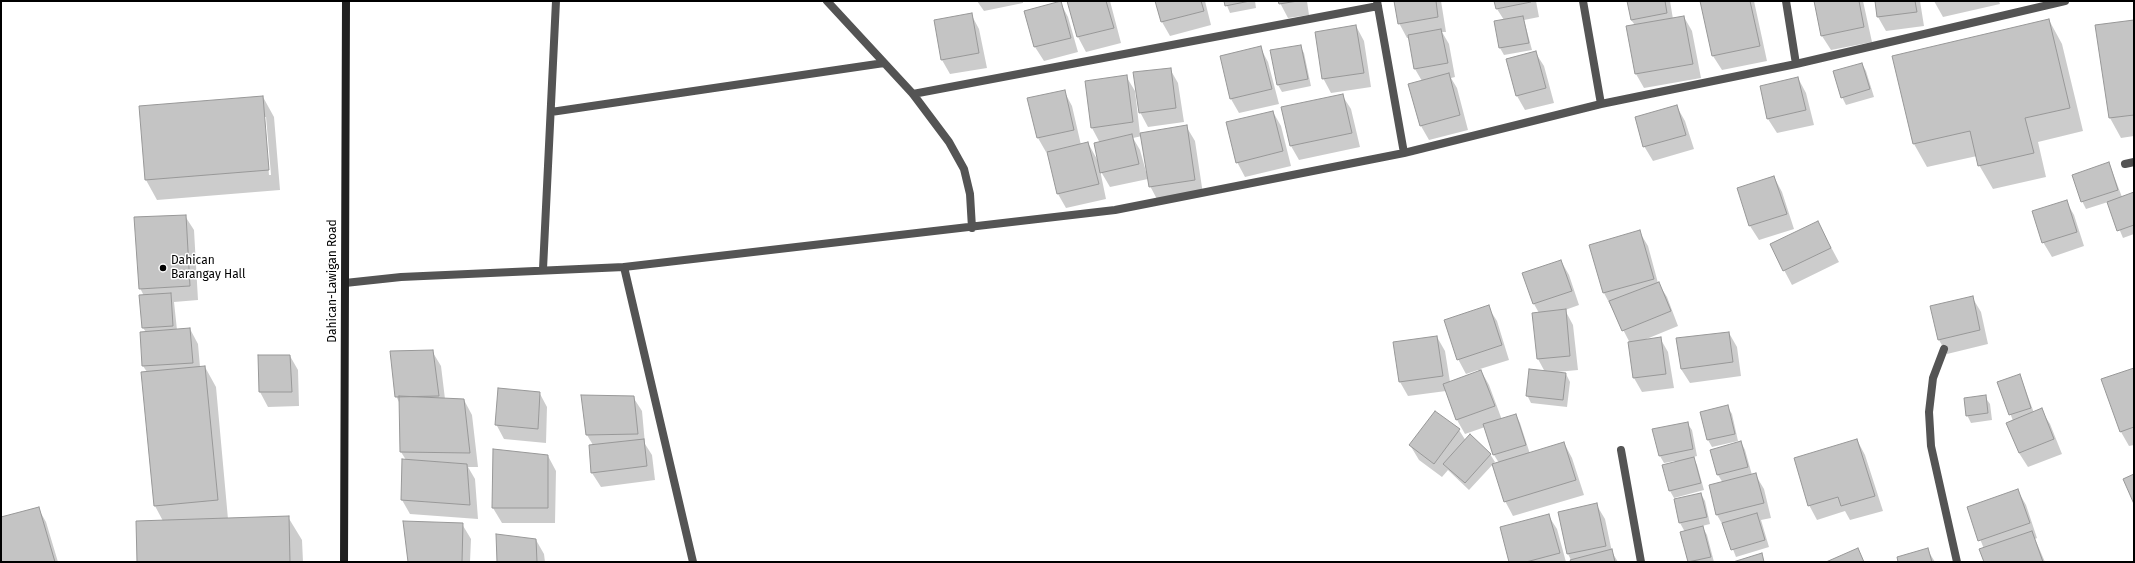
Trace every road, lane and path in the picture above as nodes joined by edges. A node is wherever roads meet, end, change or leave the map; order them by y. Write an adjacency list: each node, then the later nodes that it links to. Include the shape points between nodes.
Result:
1 (346, 1): 19 (main road, Dahican-Lawigan Road)
2 (556, 1): 12 (street)
3 (827, 1): 8 (street)
4 (1584, 1): 11 (street)
5 (1786, 1): 9 (street)
6 (2065, 1): 9 (street)
7 (1377, 3): 10 (street); 13 (street)
8 (884, 63): 10 (street); 12 (street)
9 (1796, 64): 11 (street)
10 (912, 94): 16 (street, via 949,142 964,169 970,194)
11 (1602, 104): 13 (street)
12 (551, 112): 18 (street)
13 (1404, 153): 16 (street, via 1115,210)
14 (2134, 162): 15 (street)
15 (2125, 164)
16 (972, 228): 17 (street)
17 (624, 267): 18 (street); 23 (street)
18 (543, 269): 19 (street, via 401,277)
19 (345, 283): 22 (main road, Dahican-Lawigan Road)
20 (1944, 349): 25 (street, via 1933,378 1929,412 1930,432)
21 (1621, 450): 24 (street)
22 (344, 562)
23 (693, 562)
24 (1641, 562)
25 (1957, 562)

